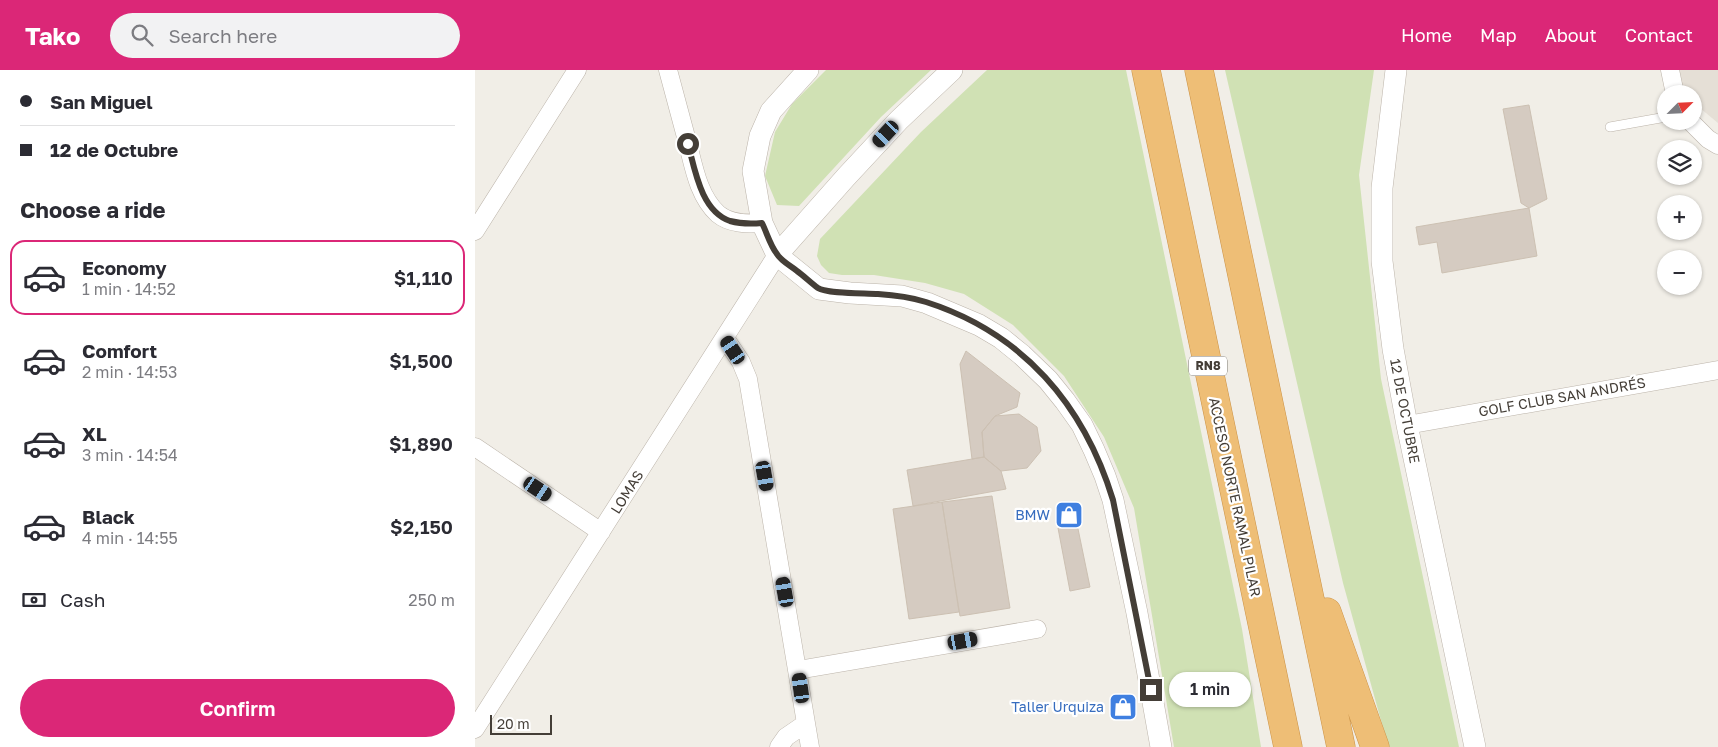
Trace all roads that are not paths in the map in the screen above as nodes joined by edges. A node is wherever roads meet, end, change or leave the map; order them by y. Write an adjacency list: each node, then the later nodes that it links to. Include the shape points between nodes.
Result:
1 (577, 70): 13 (street)
2 (668, 70): 12 (street, via 698,182 709,204 729,221)
3 (808, 70): 12 (street, via 771,111 760,136 753,171)
4 (952, 70): 14 (street, via 859,162)
5 (1146, 70): 22 (highway, ACCESO NORTE RAMAL PILAR / RN8)
6 (1199, 70): 19 (highway)
7 (1396, 70): 17 (street, 12 DE OCTUBRE, via 1382,188 1382,261)
8 (1657, 119): 9 (lane)
9 (1610, 127)
10 (1698, 130): 11 (street)
11 (1718, 145)
12 (762, 223): 14 (street)
13 (475, 231)
14 (777, 255): 15 (street, LOMAS); 28 (street, via 819,288 902,296 979,325 1022,355 1065,401 1094,450 1113,500)
15 (725, 338): 20 (street, LOMAS); 23 (street, via 748,379)
16 (1718, 370): 17 (street, GOLF CLUB SAN ANDRÉS)
17 (1407, 425): 33 (street, 12 DE OCTUBRE)
18 (475, 446): 20 (street)
19 (1291, 508): 31 (highway); 32 (highway)
20 (601, 532): 25 (street, LOMAS)
21 (1037, 629): 23 (street)
22 (1270, 662): 29 (highway); 30 (highway, ACCESO NORTE RAMAL PILAR / RN8)
23 (798, 670): 24 (street)
24 (805, 724): 26 (street, via 786,737); 27 (street)
25 (475, 729)
26 (779, 747)
27 (810, 747)
28 (1161, 747)
29 (1281, 747)
30 (1289, 747)
31 (1341, 747)
32 (1375, 747)
33 (1475, 747)

